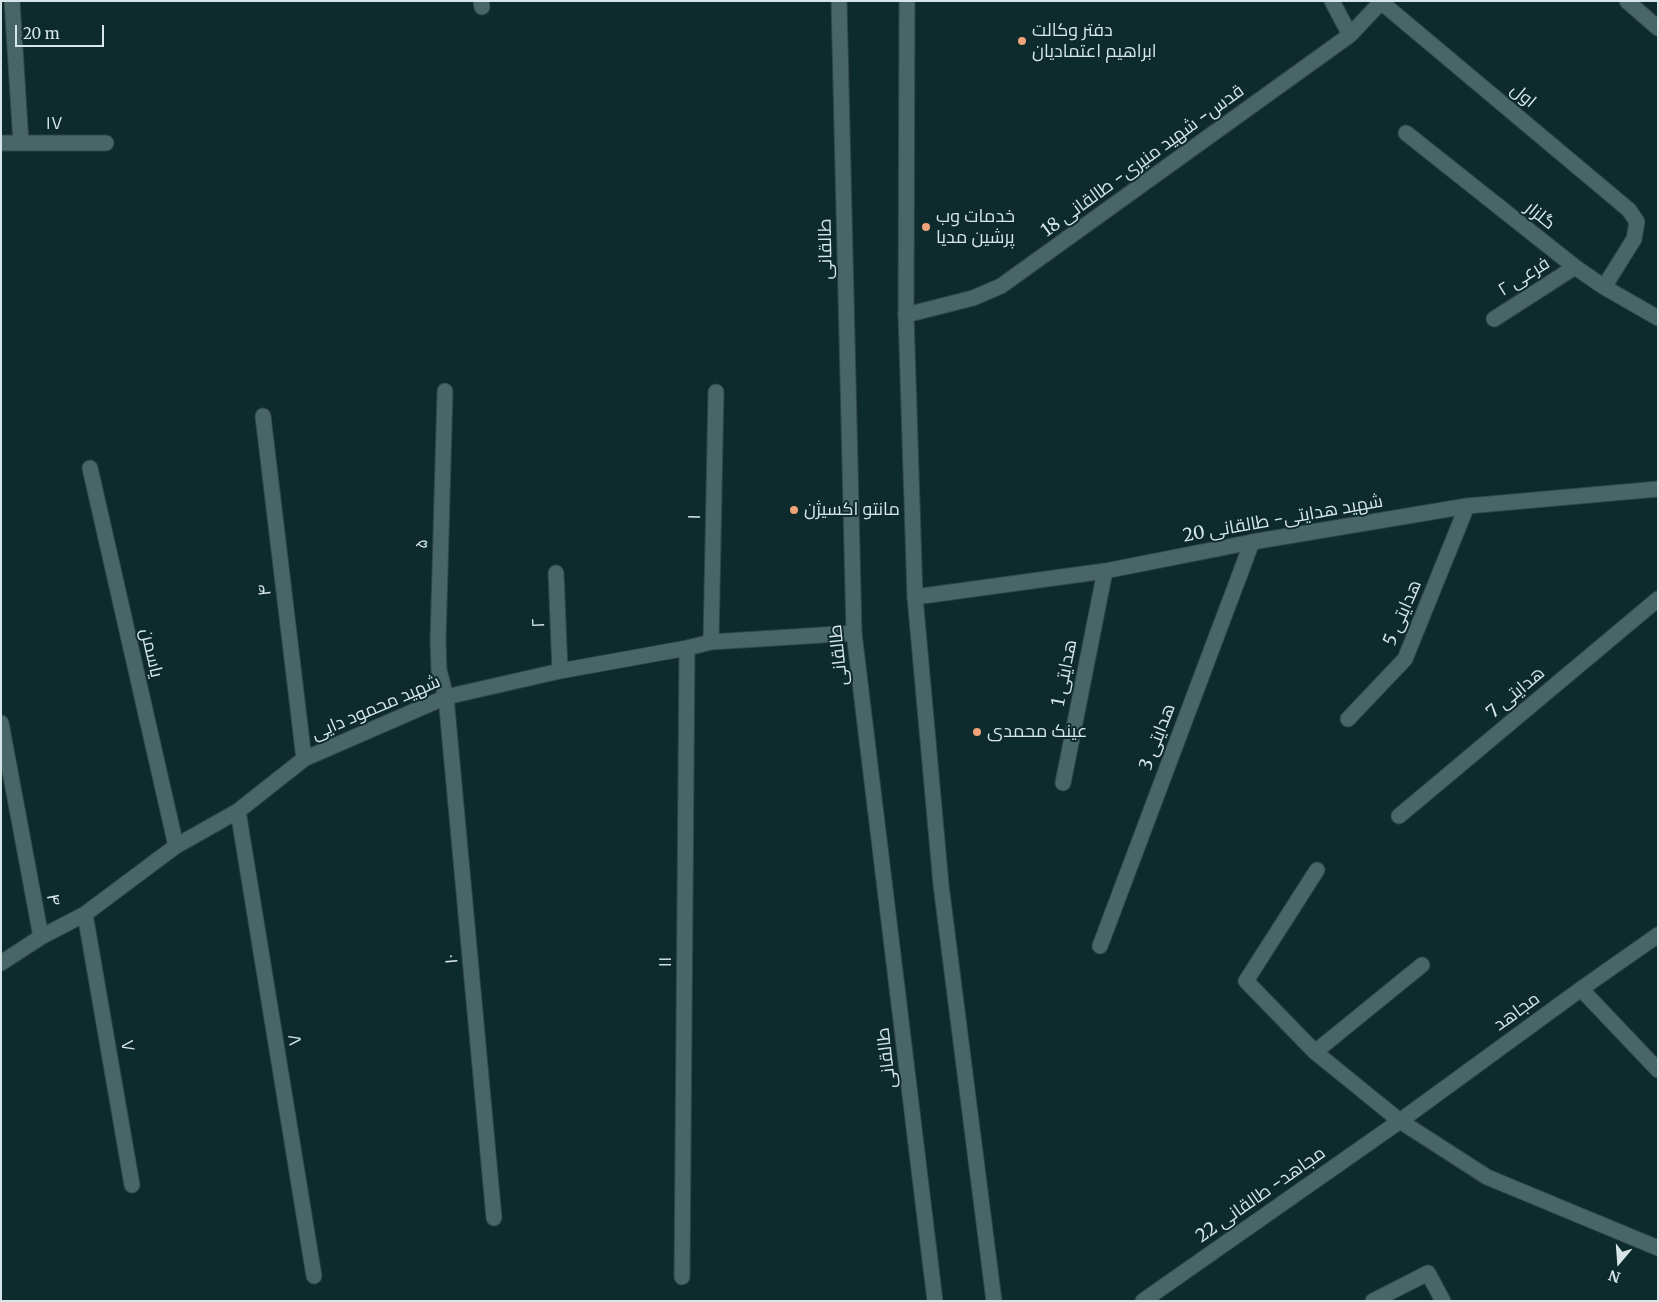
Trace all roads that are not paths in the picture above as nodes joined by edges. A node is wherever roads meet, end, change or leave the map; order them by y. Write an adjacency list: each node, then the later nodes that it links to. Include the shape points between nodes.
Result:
1 (12, 1): 11 (street)
2 (839, 1): 29 (street, طالقانی)
3 (906, 1): 15 (street)
4 (1332, 1): 8 (street)
5 (1627, 1): 7 (street)
6 (1382, 2): 8 (street, قدس- شهید منیری- طالقانی 18); 14 (street, اول, via 1629,210 1637,222 1634,240)
7 (1658, 28)
8 (1350, 35): 15 (street, قدس- شهید منیری- طالقانی 18, via 1001,286 973,298)
9 (1406, 133): 13 (street, گلزار)
10 (1, 143): 11 (street, ۱۷)
11 (21, 143): 12 (street, ۱۷)
12 (106, 143)
13 (1575, 267): 14 (street, گلزار); 16 (street, فرعی ۲)
14 (1604, 287): 17 (street, گلزار)
15 (906, 314): 27 (street)
16 (1494, 318)
17 (1658, 318)
18 (445, 391): 33 (street, ۵, via 438,641 439,670)
19 (716, 392): 30 (street, ۱)
20 (263, 416): 36 (street, ۴)
21 (90, 468): 40 (street, یاسمن)
22 (1658, 489): 23 (street, شهید هدایتی- طالقانی 20)
23 (1468, 506): 24 (street, شهید هدایتی- طالقانی 20); 34 (street, هدایتی 5, via 1405,659)
24 (1252, 542): 25 (street, شهید هدایتی- طالقانی 20); 45 (street, هدایتی 3)
25 (1105, 571): 27 (street, شهید هدایتی- طالقانی 20); 37 (street, هدایتی 1)
26 (556, 573): 32 (street, ۲)
27 (915, 597): 58 (street, via 941,885)
28 (1658, 599): 39 (street, هدایتی 7)
29 (854, 633): 30 (street, شهید محمود دایی); 57 (street, طالقانی)
30 (711, 642): 31 (street, شهید محمود دایی)
31 (687, 648): 32 (street, شهید محمود دایی); 56 (street, ۱۱)
32 (560, 671): 33 (street, شهید محمود دایی)
33 (446, 696): 36 (street, شهید محمود دایی); 53 (street, ۱۰)
34 (1348, 719)
35 (1, 723): 43 (street, ۴)
36 (304, 759): 38 (street, شهید محمود دایی)
37 (1063, 782)
38 (238, 811): 40 (street, شهید محمود دایی); 55 (street, ۸)
39 (1399, 816)
40 (176, 846): 42 (street, شهید محمود دایی)
41 (1317, 870): 49 (street, via 1246,981)
42 (85, 914): 43 (street, شهید محمود دایی); 52 (street, ۷)
43 (41, 936): 46 (street, شهید محمود دایی)
44 (1658, 936): 48 (street, مجاهد)
45 (1100, 946)
46 (1, 964)
47 (1422, 965): 49 (street)
48 (1580, 989): 50 (street); 51 (street, مجاهد)
49 (1315, 1052): 51 (street)
50 (1658, 1070)
51 (1400, 1121): 54 (street, via 1487,1177); 59 (street, مجاهد- طالقانی 22)
52 (132, 1185)
53 (494, 1218)
54 (1658, 1248)
55 (314, 1276)
56 (682, 1277)
57 (935, 1301)
58 (994, 1301)
59 (1143, 1301)
60 (1373, 1301): 61 (street, via 1428,1273)
61 (1443, 1301)

